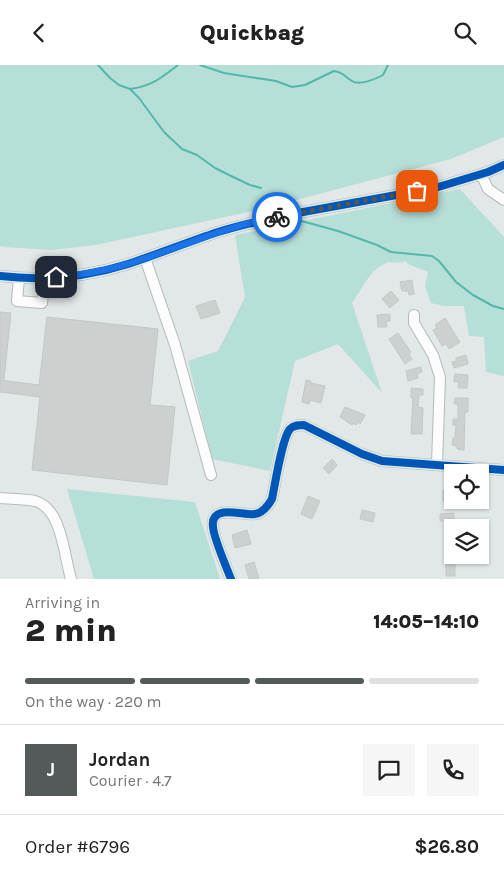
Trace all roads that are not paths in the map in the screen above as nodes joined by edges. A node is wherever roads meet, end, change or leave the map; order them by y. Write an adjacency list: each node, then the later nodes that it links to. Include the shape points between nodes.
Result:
1 (504, 165): 2 (street)
2 (481, 174): 3 (street, via 488,189); 4 (street, via 435,188 270,218 218,232)
3 (504, 200)
4 (145, 258): 7 (street, via 94,272); 11 (street, via 175,345)
5 (0, 276): 6 (street)
6 (19, 278): 7 (street); 7 (street, via 17,301 42,303)
7 (45, 278)
8 (414, 315): 9 (street, via 414,323 433,355 440,377)
9 (437, 464): 10 (street); 14 (street, via 382,461 304,425 295,426 288,431 268,505 257,513 224,512 214,519 213,528)
10 (504, 470)
11 (211, 475)
12 (0, 498): 13 (street, via 35,501 53,513)
13 (71, 579)
14 (230, 579)

